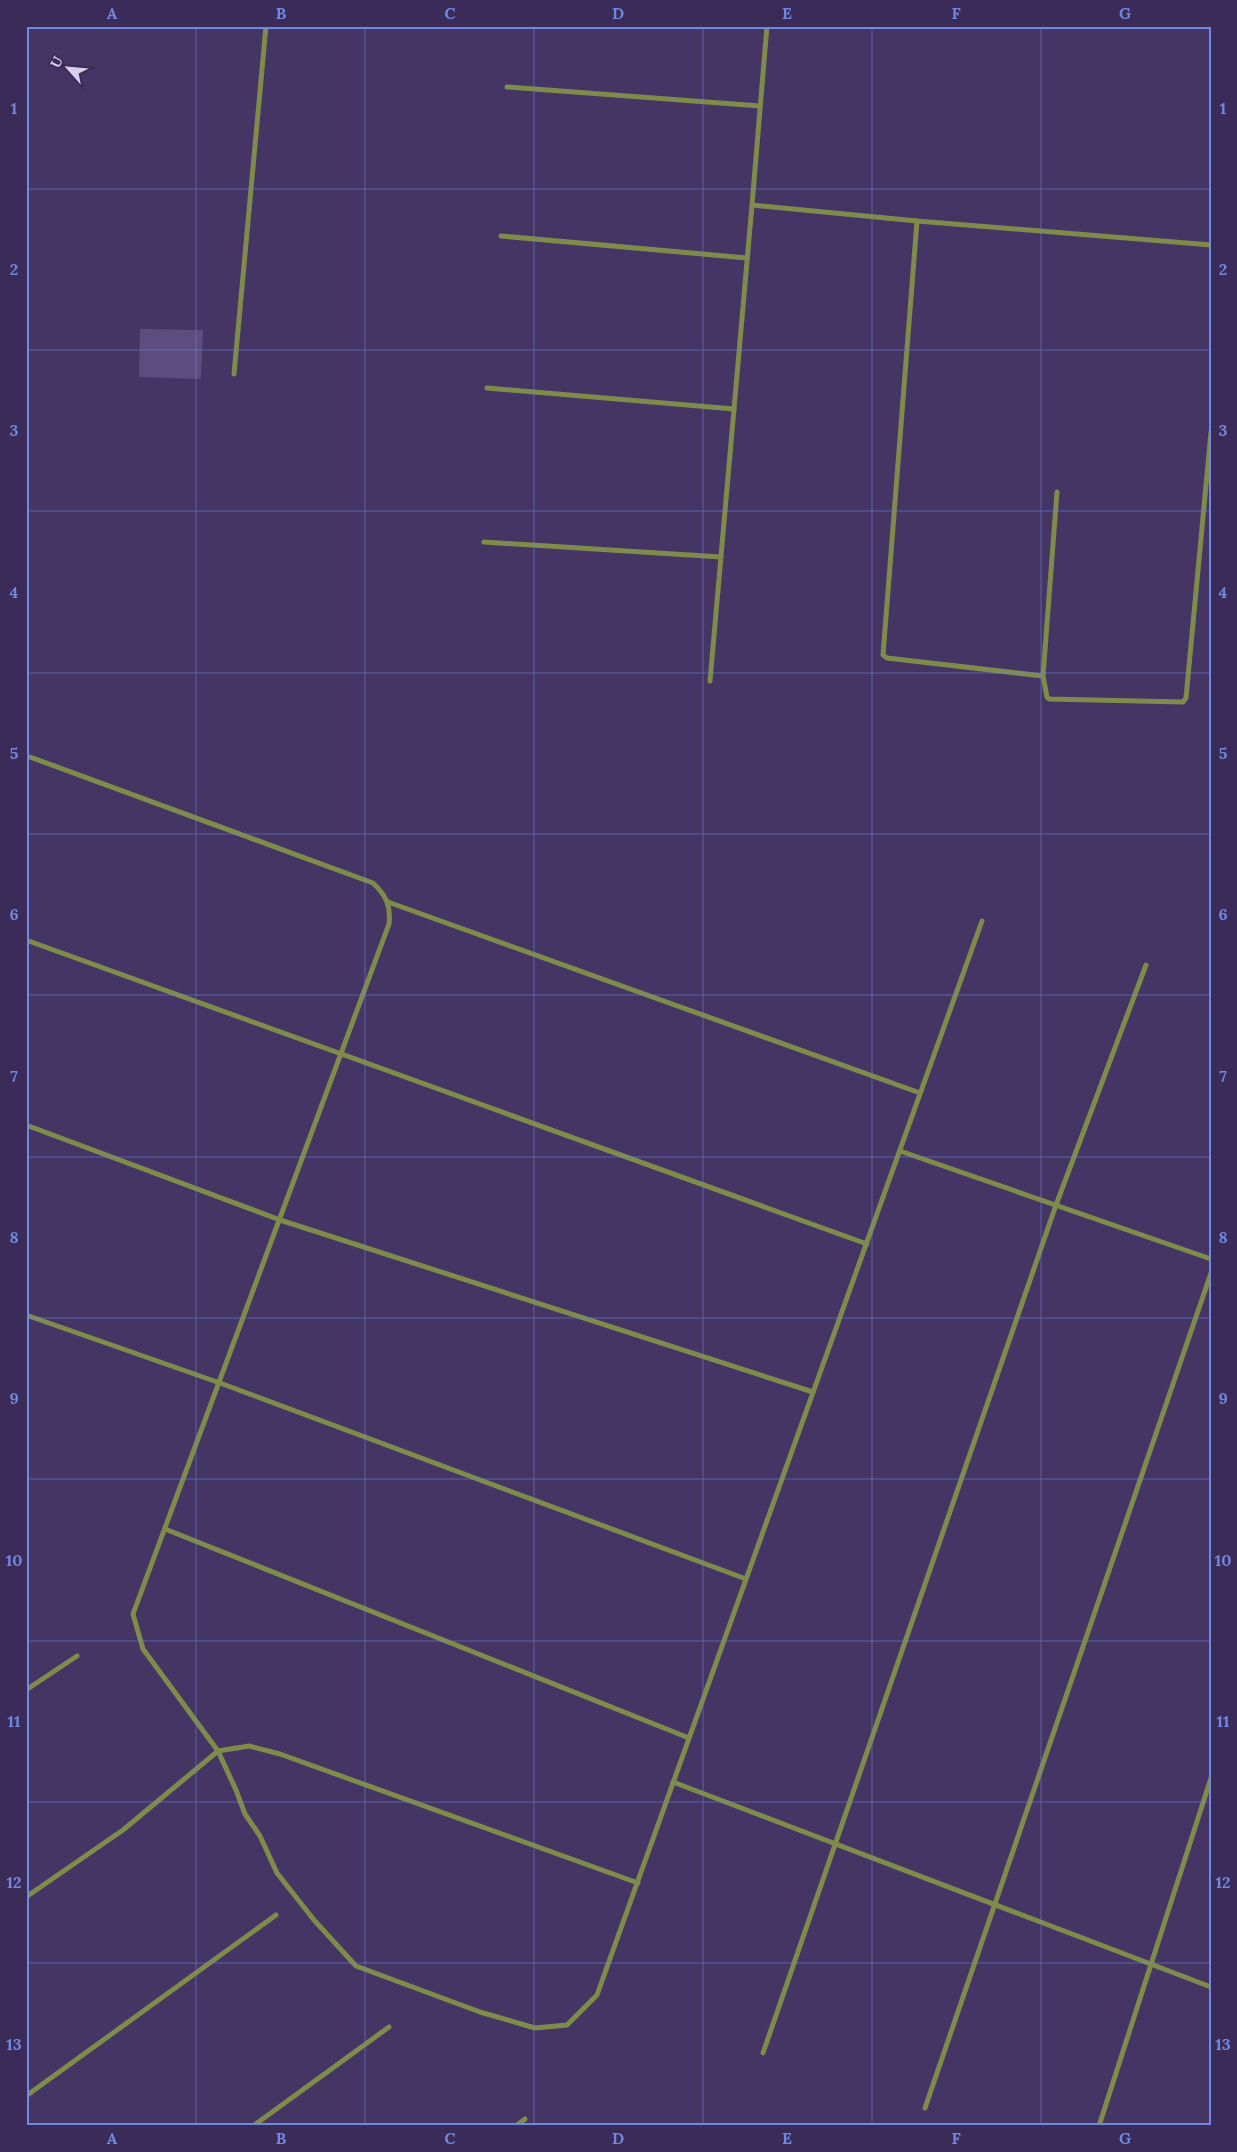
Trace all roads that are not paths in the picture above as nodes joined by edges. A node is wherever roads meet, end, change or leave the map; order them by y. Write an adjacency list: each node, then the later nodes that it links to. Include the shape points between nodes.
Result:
1 (266, 26): 10 (street)
2 (767, 26): 4 (street)
3 (507, 87): 4 (street)
4 (760, 106): 5 (street)
5 (752, 205): 6 (street); 9 (street)
6 (916, 221): 8 (street); 17 (street, via 883,655)
7 (500, 236): 9 (street)
8 (1211, 245)
9 (747, 258): 12 (street)
10 (234, 374)
11 (487, 388): 12 (street)
12 (734, 409): 16 (street)
13 (1211, 432): 17 (street, via 1186,698 1183,702 1049,700)
14 (1057, 492): 17 (street)
15 (484, 542): 16 (street)
16 (721, 557): 18 (street)
17 (1043, 676)
18 (710, 681)
19 (30, 757): 20 (street, via 359,877 373,883)
20 (388, 902): 24 (street, via 389,924); 25 (street)
21 (982, 921): 25 (street)
22 (26, 940): 24 (street)
23 (1146, 965): 28 (street)
24 (341, 1054): 29 (street); 30 (street)
25 (920, 1093): 27 (street)
26 (26, 1125): 29 (street)
27 (900, 1151): 28 (street); 30 (street)
28 (1056, 1205): 31 (street); 44 (street)
29 (280, 1220): 34 (street); 35 (street)
30 (866, 1244): 35 (street)
31 (1211, 1259)
32 (1211, 1273): 47 (street)
33 (26, 1315): 34 (street)
34 (220, 1383): 36 (street); 37 (street)
35 (813, 1392): 37 (street)
36 (165, 1529): 40 (street); 41 (street, via 133,1614 143,1649)
37 (746, 1579): 40 (street)
38 (78, 1656): 39 (street)
39 (26, 1690)
40 (689, 1738): 43 (street)
41 (218, 1751): 45 (street, via 249,1746 280,1754); 45 (street, via 245,1814 278,1873 314,1920 356,1966 504,2020 535,2028 567,2025 597,1995); 46 (street, via 123,1830)
42 (1211, 1778): 49 (street)
43 (673, 1782): 44 (street); 45 (street)
44 (835, 1843): 47 (street); 52 (street)
45 (638, 1883)
46 (26, 1897)
47 (995, 1905): 49 (street); 54 (street)
48 (276, 1915): 53 (street)
49 (1151, 1964): 50 (street); 58 (street)
50 (1211, 1987)
51 (389, 2026): 56 (street)
52 (762, 2053)
53 (26, 2096)
54 (925, 2108)
55 (525, 2119): 57 (street)
56 (253, 2126)
57 (516, 2126)
58 (1099, 2126)

